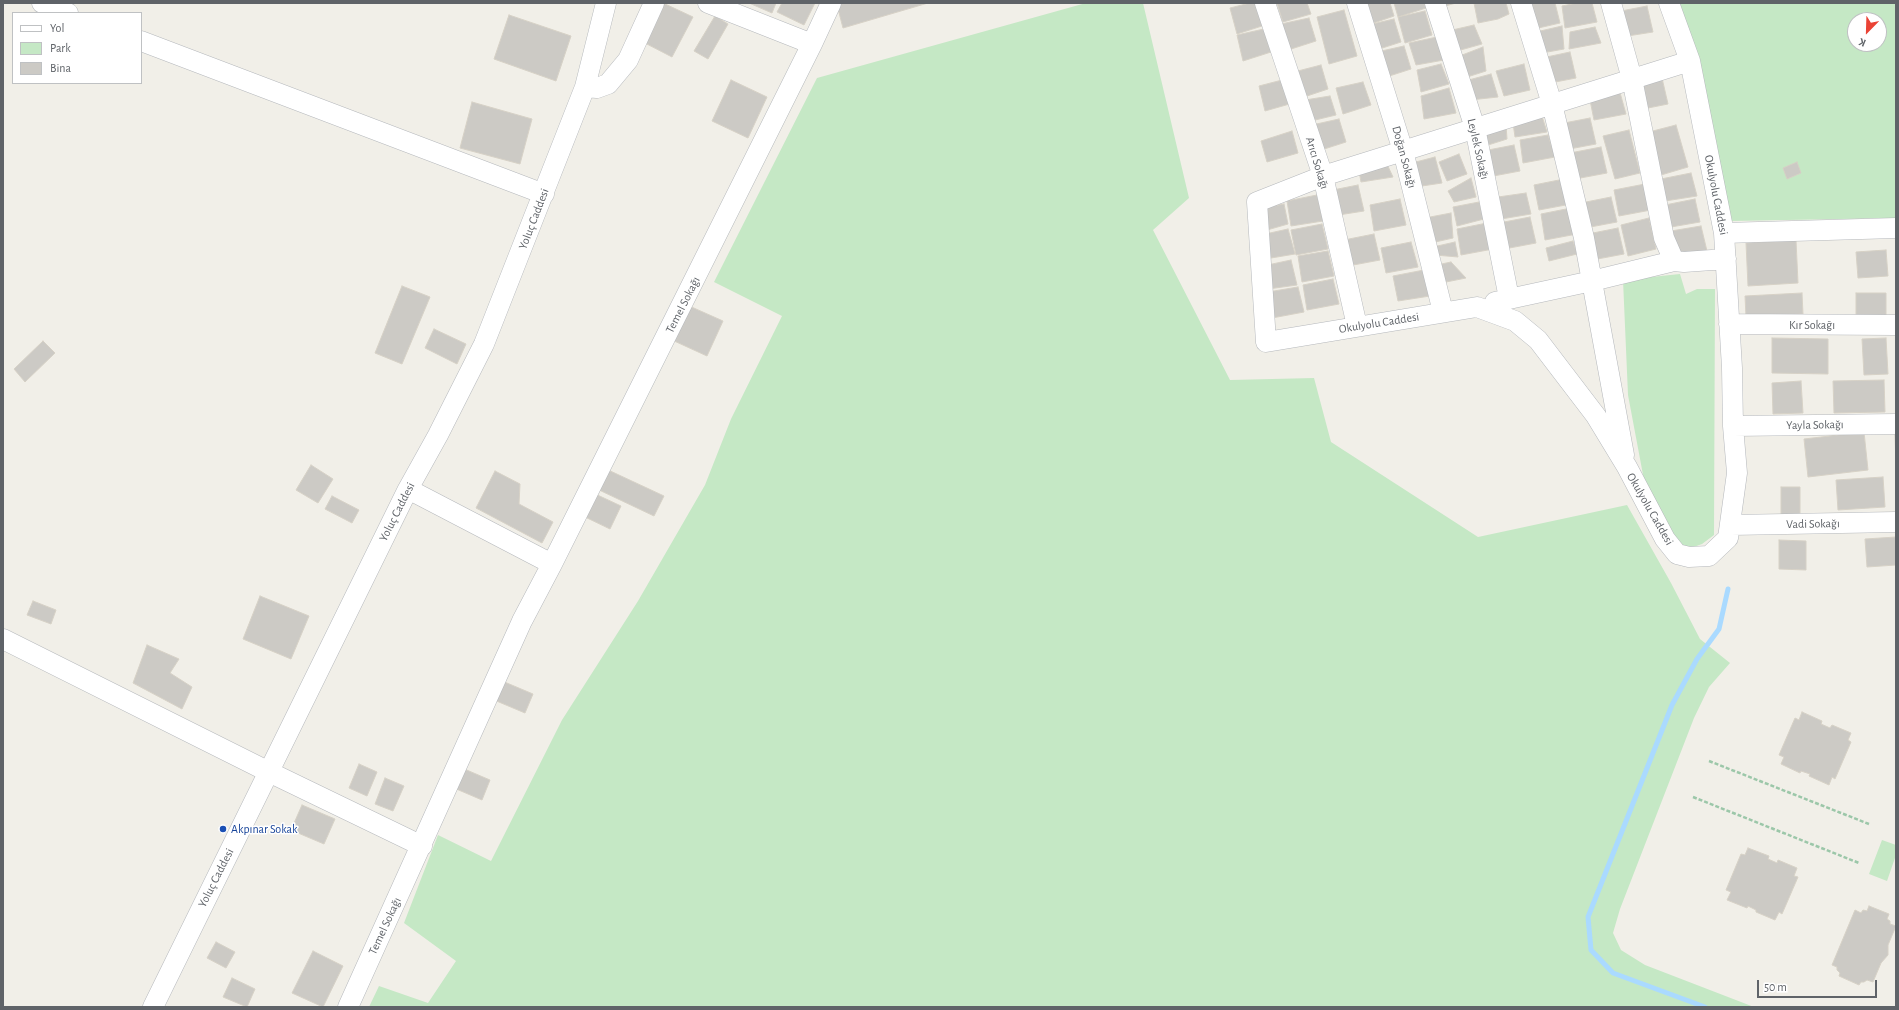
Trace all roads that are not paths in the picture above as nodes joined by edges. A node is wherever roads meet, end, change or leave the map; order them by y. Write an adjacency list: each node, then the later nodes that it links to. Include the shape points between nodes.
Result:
1 (42, 3): 12 (street)
2 (606, 3): 17 (street, Yoluç Caddesi)
3 (654, 3): 17 (street, via 628,60 608,84 597,88)
4 (708, 3): 14 (street)
5 (831, 3): 14 (street, Temel Sokağı)
6 (1265, 3): 21 (street, Arıcı Sokağı)
7 (1357, 3): 20 (street, Doğan Sokağı)
8 (1435, 3): 19 (street, Leylek Sokağı)
9 (1521, 3): 18 (street)
10 (1611, 3): 16 (street)
11 (1669, 3): 15 (street, Okulyolu Caddesi)
12 (65, 12)
13 (142, 41): 22 (street)
14 (812, 44): 40 (street, Temel Sokağı)
15 (1690, 61): 16 (street); 24 (street, Okulyolu Caddesi)
16 (1632, 79): 18 (street); 26 (street, via 1664,238)
17 (585, 87): 22 (street, Yoluç Caddesi)
18 (1552, 104): 19 (street); 27 (street)
19 (1475, 128): 20 (street); 28 (street, Leylek Sokağı)
20 (1403, 151): 21 (street); 30 (street, Doğan Sokağı)
21 (1323, 176): 33 (street, Arıcı Sokağı); 33 (street, Okulyolu Caddesi, via 1257,202 1266,342)
22 (544, 194): 37 (street, Yoluç Caddesi, via 484,344)
23 (1896, 228): 24 (street)
24 (1724, 233): 25 (street, Okulyolu Caddesi)
25 (1726, 259): 26 (street); 31 (street, Okulyolu Caddesi)
26 (1674, 261): 27 (street)
27 (1592, 281): 28 (street); 36 (street)
28 (1508, 298): 29 (street)
29 (1477, 307): 30 (street, Okulyolu Caddesi); 36 (street, Okulyolu Caddesi, via 1515,321 1538,340 1596,416)
30 (1443, 312): 33 (street, Okulyolu Caddesi)
31 (1729, 324): 32 (street, Kır Sokağı); 35 (street, Okulyolu Caddesi)
32 (1896, 325)
33 (1357, 326)
34 (1896, 424): 35 (street, Yayla Sokağı)
35 (1733, 426): 39 (street, Okulyolu Caddesi, via 1737,473)
36 (1627, 468): 39 (street, Okulyolu Caddesi, via 1665,539 1677,554 1689,557 1708,556 1728,538)
37 (408, 489): 40 (street); 42 (street, Yoluç Caddesi)
38 (1896, 522): 39 (street, Vadi Sokağı)
39 (1731, 525)
40 (552, 564): 43 (street, Temel Sokağı, via 495,678)
41 (3, 639): 42 (street)
42 (269, 772): 43 (street); 44 (street, Yoluç Caddesi)
43 (422, 846): 45 (street, Temel Sokağı)
44 (153, 1007)
45 (348, 1007)

